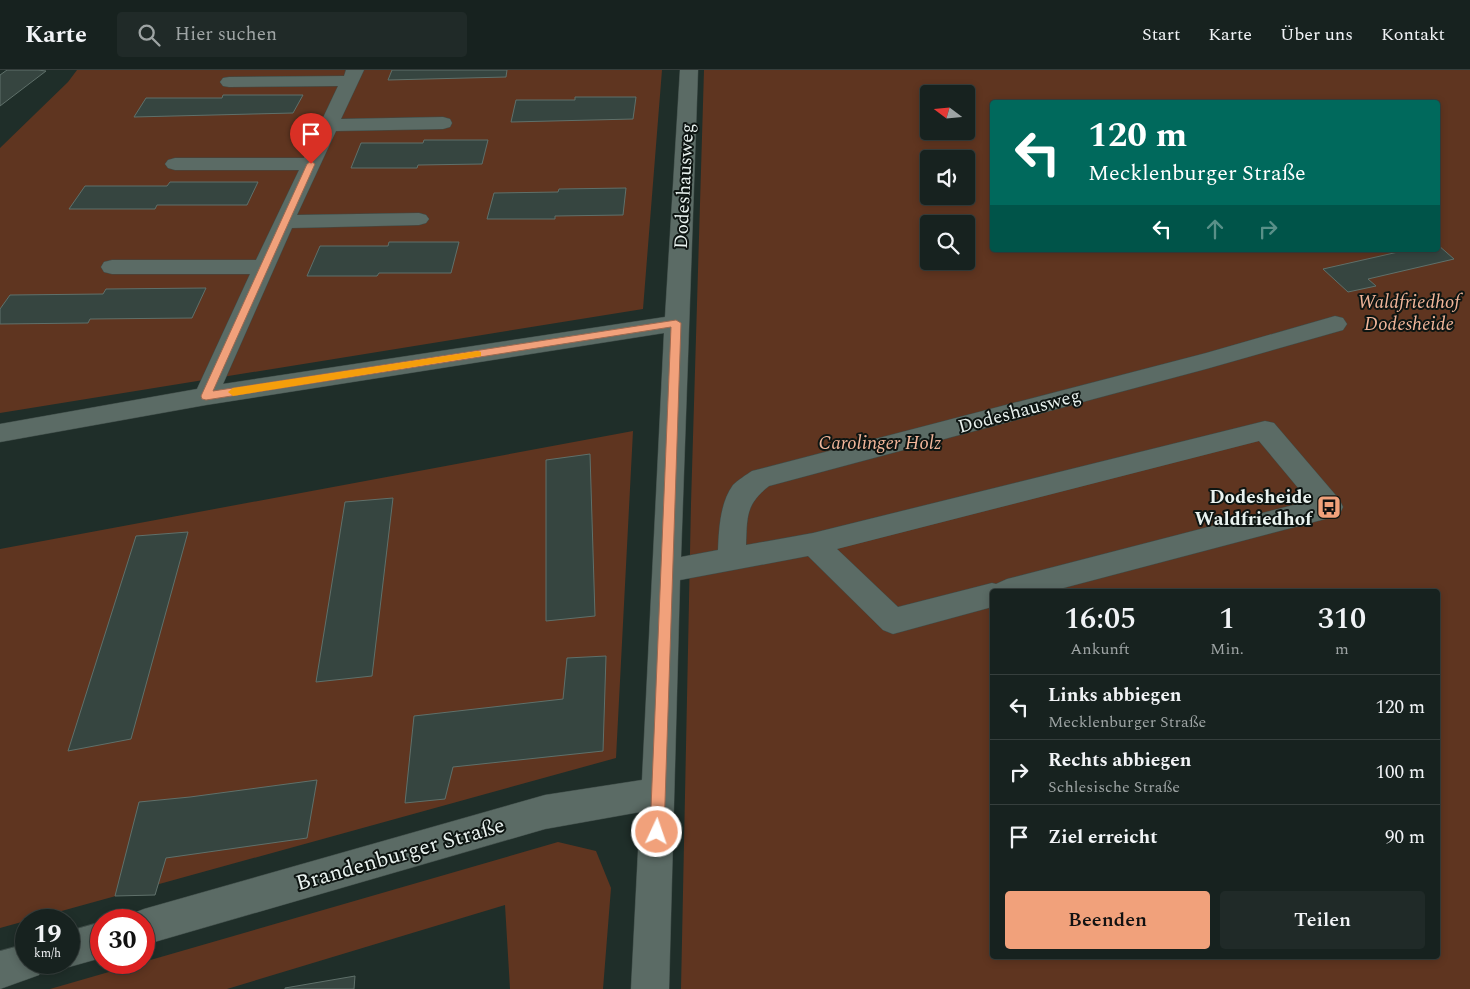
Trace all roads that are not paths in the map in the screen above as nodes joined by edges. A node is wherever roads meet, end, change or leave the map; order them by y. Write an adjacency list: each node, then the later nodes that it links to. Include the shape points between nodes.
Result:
1 (689, 70): 12 (street, Dodeshausweg)
2 (352, 76): 3 (street); 5 (street)
3 (229, 82)
4 (443, 123): 5 (street)
5 (330, 124): 7 (street)
6 (175, 164): 7 (street)
7 (311, 164): 9 (street)
8 (419, 219): 9 (street)
9 (284, 222): 11 (street)
10 (112, 267): 11 (street)
11 (263, 267): 14 (street)
12 (676, 323): 14 (street); 18 (street, Dodeshausweg)
13 (1335, 324): 17 (street, Dodeshausweg, via 761,478 744,492 733,520)
14 (206, 396): 15 (street)
15 (0, 433)
16 (813, 544): 17 (street); 19 (street, via 1265,430 1328,506); 20 (street, via 893,621)
17 (732, 559): 18 (street)
18 (667, 571): 21 (street, Dodeshausweg)
19 (1016, 589)
20 (990, 596)
21 (659, 793): 22 (street, Brandenburger Straße, via 545,812); 25 (street, Dodeshausweg)
22 (155, 924)
23 (15, 965): 24 (street)
24 (0, 970)
25 (650, 989)

